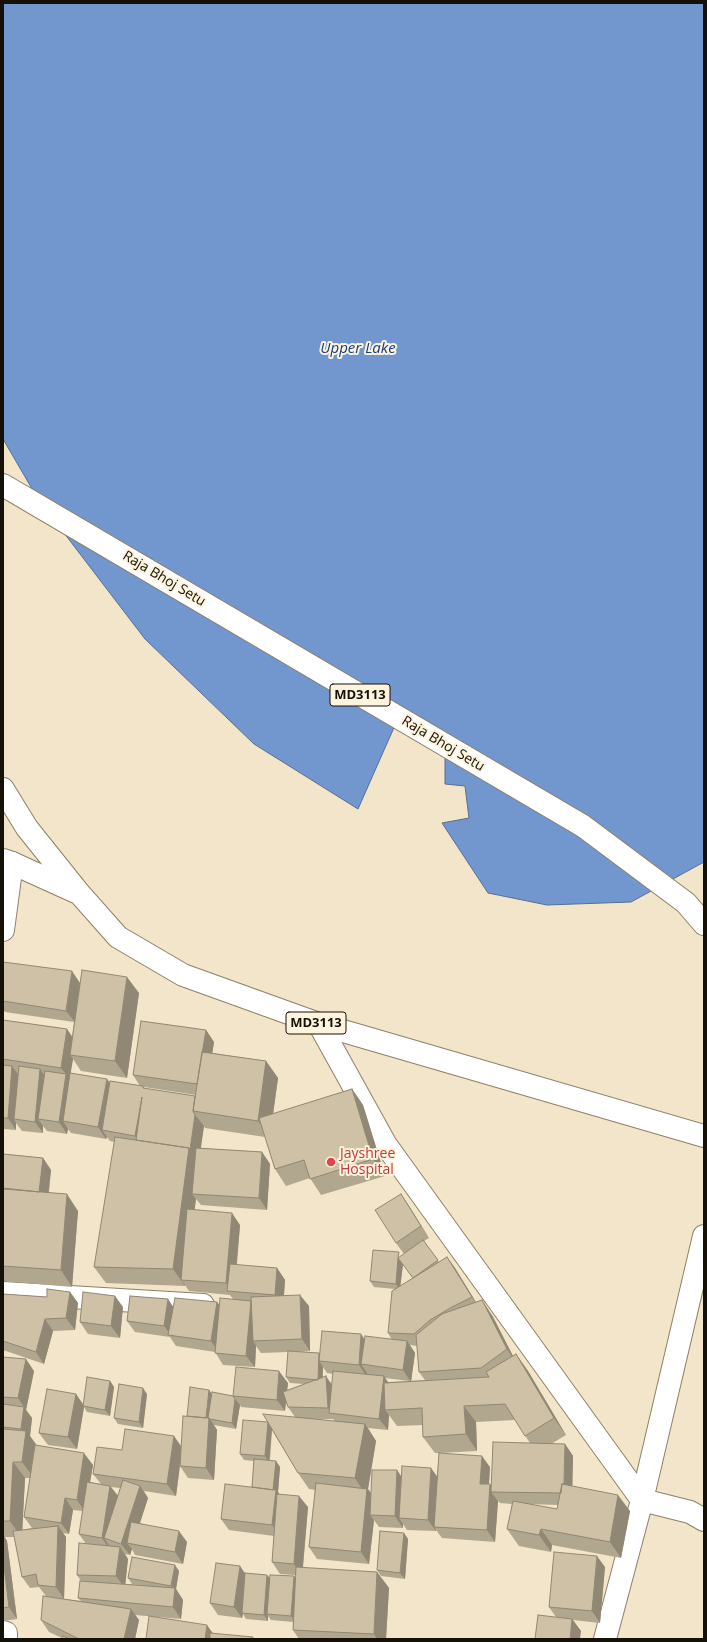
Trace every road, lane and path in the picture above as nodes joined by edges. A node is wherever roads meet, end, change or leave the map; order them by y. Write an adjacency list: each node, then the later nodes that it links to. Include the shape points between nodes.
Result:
1 (3, 485): 5 (main road, Raja Bhoj Setu / MD3113, via 583,826 686,903)
2 (3, 789): 4 (main road, MD3113, via 27,828)
3 (8, 862): 4 (main road); 6 (main road)
4 (79, 893): 7 (main road, MD3113, via 118,937 183,975)
5 (704, 924)
6 (3, 930)
7 (319, 1024): 8 (main road, MD3113); 12 (main road, via 386,1145)
8 (704, 1136)
9 (703, 1243): 12 (main road)
10 (3, 1293): 11 (main road)
11 (221, 1306)
12 (642, 1500): 13 (main road, via 690,1512); 16 (main road)
13 (704, 1520)
14 (3, 1632): 15 (main road, via 6,1633)
15 (6, 1639)
16 (605, 1639)

